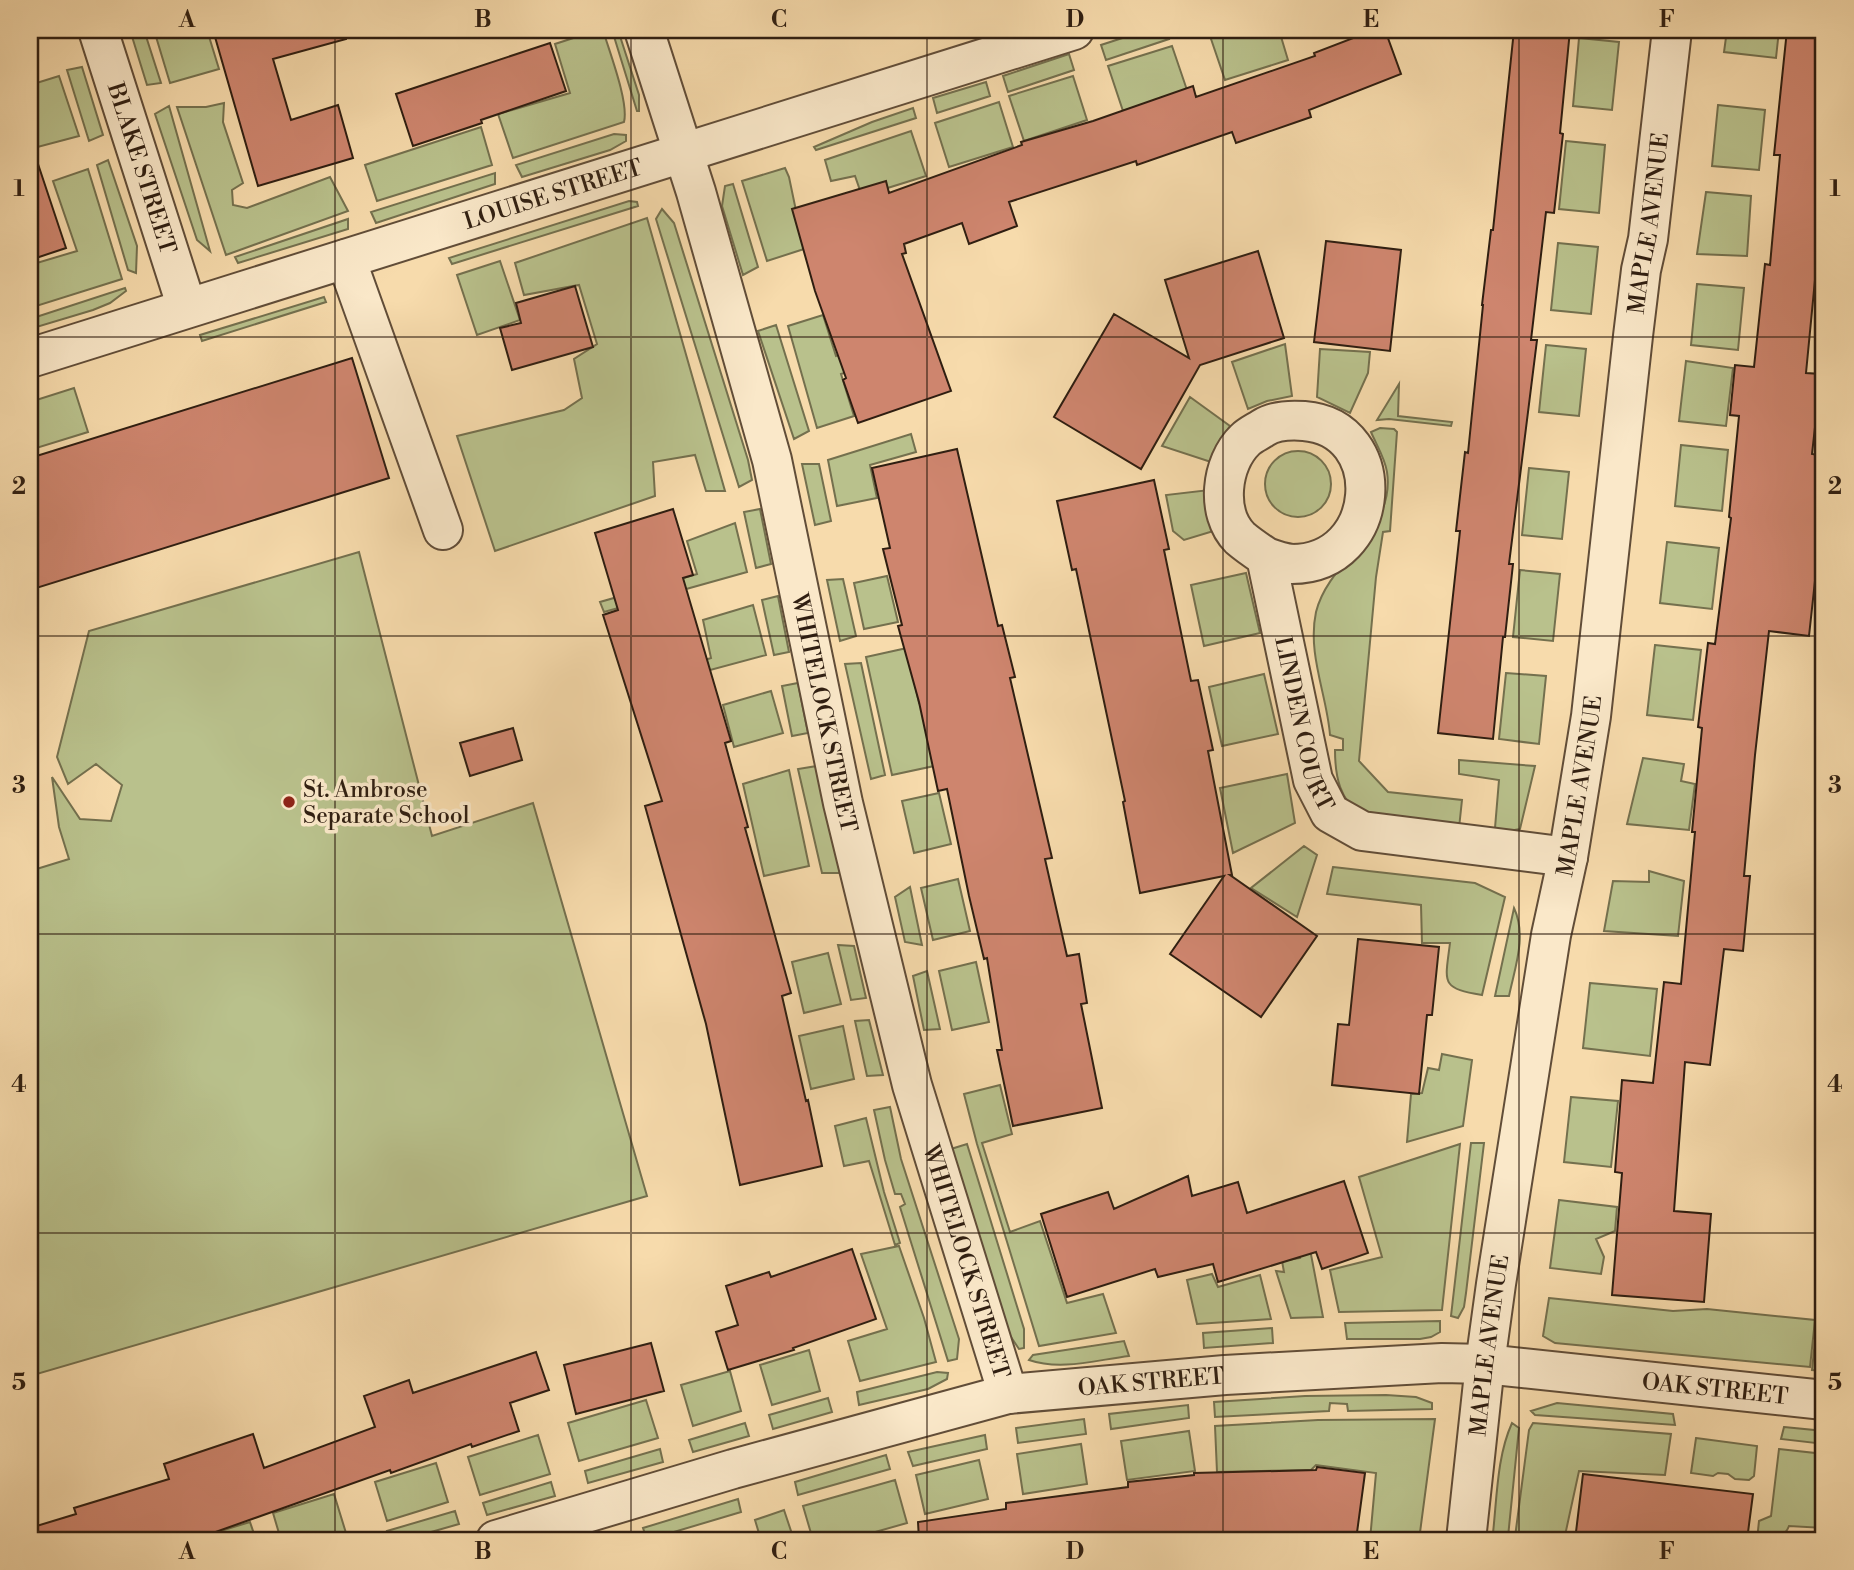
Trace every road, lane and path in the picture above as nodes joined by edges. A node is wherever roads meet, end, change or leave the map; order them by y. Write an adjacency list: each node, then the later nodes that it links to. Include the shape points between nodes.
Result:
1 (98, 30): 7 (street, BLAKE STREET)
2 (644, 30): 5 (street, WHITELOCK STREET)
3 (1074, 30): 5 (street, LOUISE STREET)
4 (1672, 30): 11 (street, MAPLE AVENUE, via 1593,704)
5 (683, 153): 6 (street, LOUISE STREET); 13 (street, WHITELOCK STREET, via 772,460 843,803 912,1085)
6 (346, 259): 7 (street, LOUISE STREET); 9 (street)
7 (187, 308): 8 (street, LOUISE STREET)
8 (30, 358)
9 (443, 530)
10 (1266, 558): 11 (street, LINDEN COURT, via 1313,780 1330,813 1362,831)
11 (1568, 857): 12 (street, MAPLE AVENUE, via 1551,935)
12 (1485, 1364): 13 (street, OAK STREET, via 1225,1375); 14 (street, OAK STREET); 16 (street, MAPLE AVENUE)
13 (1008, 1394): 15 (street, OAK STREET)
14 (1824, 1400)
15 (496, 1540)
16 (1466, 1540)

